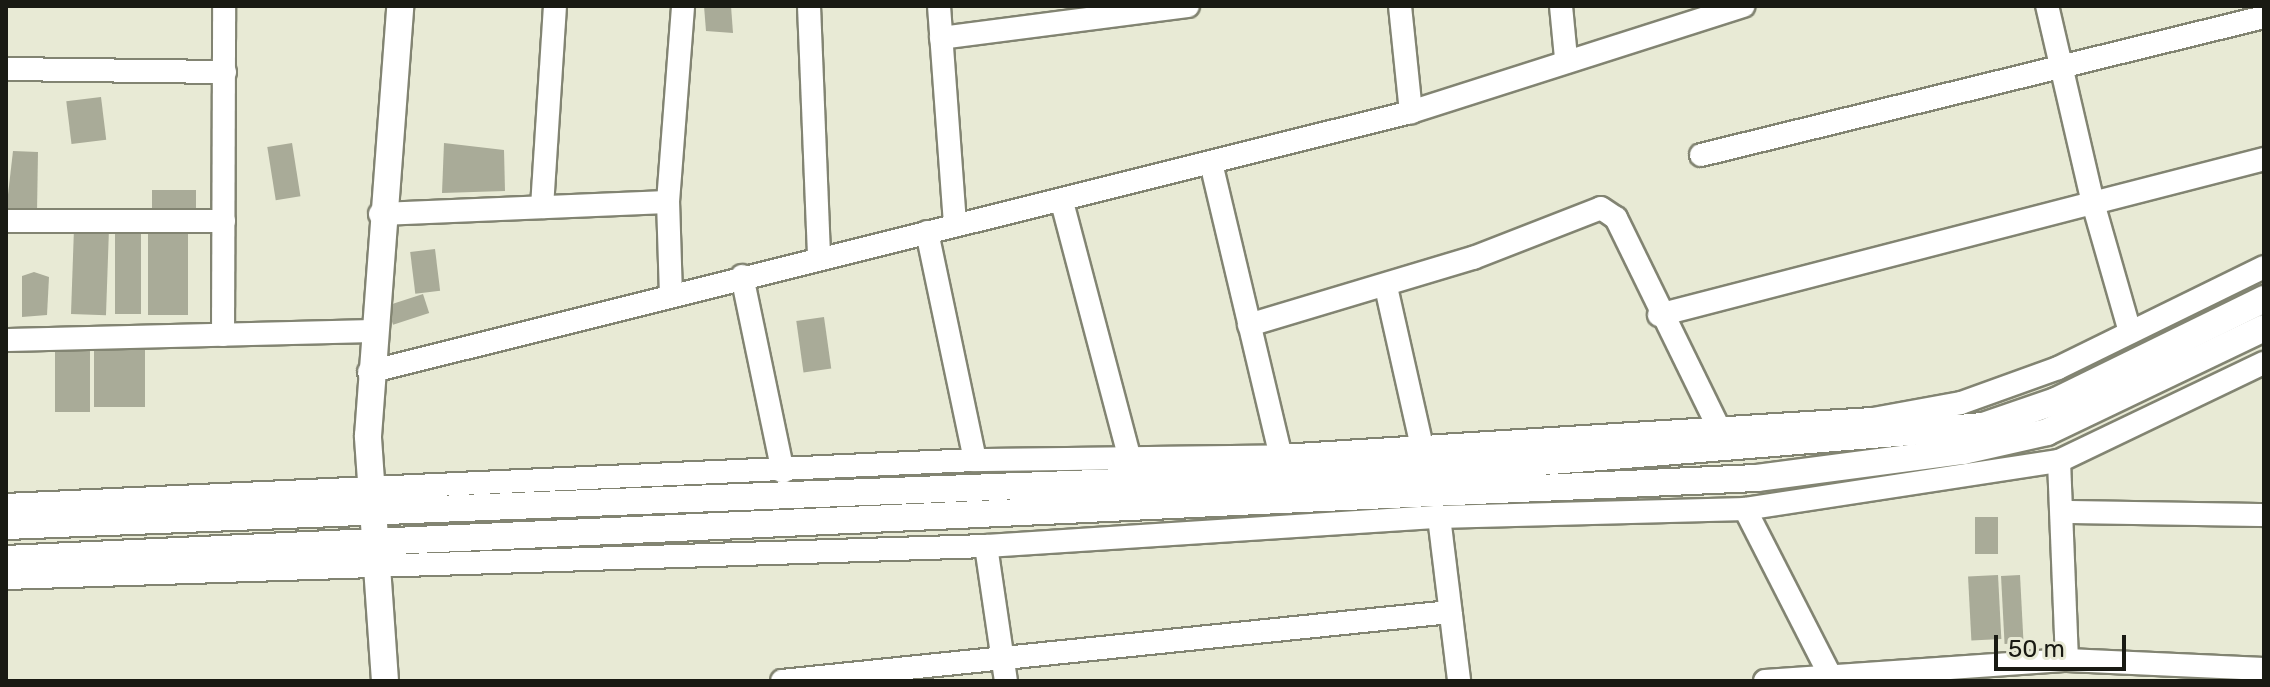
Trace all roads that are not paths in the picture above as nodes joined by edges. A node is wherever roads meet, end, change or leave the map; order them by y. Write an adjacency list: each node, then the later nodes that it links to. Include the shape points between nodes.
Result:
1 (224, 6): 17 (street)
2 (400, 6): 26 (street)
3 (555, 6): 25 (street)
4 (683, 6): 22 (street)
5 (809, 6): 31 (street)
6 (939, 6): 13 (street)
7 (1188, 6): 13 (street)
8 (1400, 6): 18 (street)
9 (1561, 6): 14 (street)
10 (2047, 6): 16 (street)
11 (1739, 7): 14 (street)
12 (2264, 17): 16 (street)
13 (941, 38): 29 (street)
14 (1566, 58): 18 (street)
15 (6, 69): 17 (street)
16 (2061, 69): 19 (street); 24 (street)
17 (225, 72): 28 (street)
18 (1411, 112): 21 (street)
19 (1701, 155)
20 (2264, 159): 24 (street)
21 (1211, 163): 23 (street); 38 (street)
22 (668, 202): 25 (street); 35 (street)
23 (1062, 202): 29 (street); 49 (street)
24 (2093, 203): 37 (street); 41 (street)
25 (542, 207): 26 (street)
26 (380, 214): 40 (street)
27 (6, 221): 28 (street)
28 (224, 221): 42 (street)
29 (955, 225): 30 (street)
30 (927, 232): 31 (street); 50 (street)
31 (819, 258): 33 (street)
32 (2264, 267): 41 (street)
33 (742, 276): 35 (street); 52 (street)
34 (1386, 287): 37 (street, via 1601,208 1616,218); 38 (street); 47 (street)
35 (671, 296): 45 (street)
36 (2264, 299): 53 (street, via 2056,401 1983,426 1453,469)
37 (1659, 315): 46 (street)
38 (1249, 325): 48 (street)
39 (2264, 328): 61 (street, via 2047,432 1839,470 1459,496)
40 (372, 331): 42 (street); 45 (street)
41 (2130, 332): 46 (street, via 1961,403)
42 (223, 335): 43 (street)
43 (6, 340)
44 (2264, 363): 51 (street)
45 (369, 372): 53 (street)
46 (1720, 430): 47 (street)
47 (1422, 447): 48 (street)
48 (1281, 456): 49 (street)
49 (1130, 459): 50 (street)
50 (975, 460): 52 (street)
51 (2059, 461): 55 (street); 56 (street)
52 (783, 472): 53 (street)
53 (370, 501): 54 (street); 59 (street); 61 (street)
54 (6, 505)
55 (1745, 509): 58 (street); 69 (street)
56 (2066, 512): 57 (street); 66 (street)
57 (2264, 515)
58 (1439, 517): 60 (street); 64 (street)
59 (6, 526)
60 (986, 546): 61 (street); 65 (street)
61 (373, 554): 62 (street); 63 (street); 70 (street)
62 (6, 559)
63 (6, 578)
64 (1450, 612): 65 (street); 73 (street)
65 (1002, 658): 71 (street); 72 (street)
66 (2067, 660): 67 (street); 68 (street)
67 (2264, 669)
68 (1934, 672): 69 (street)
69 (1830, 675): 74 (street)
70 (385, 681)
71 (782, 681)
72 (1006, 681)
73 (1459, 681)
74 (1765, 681)

